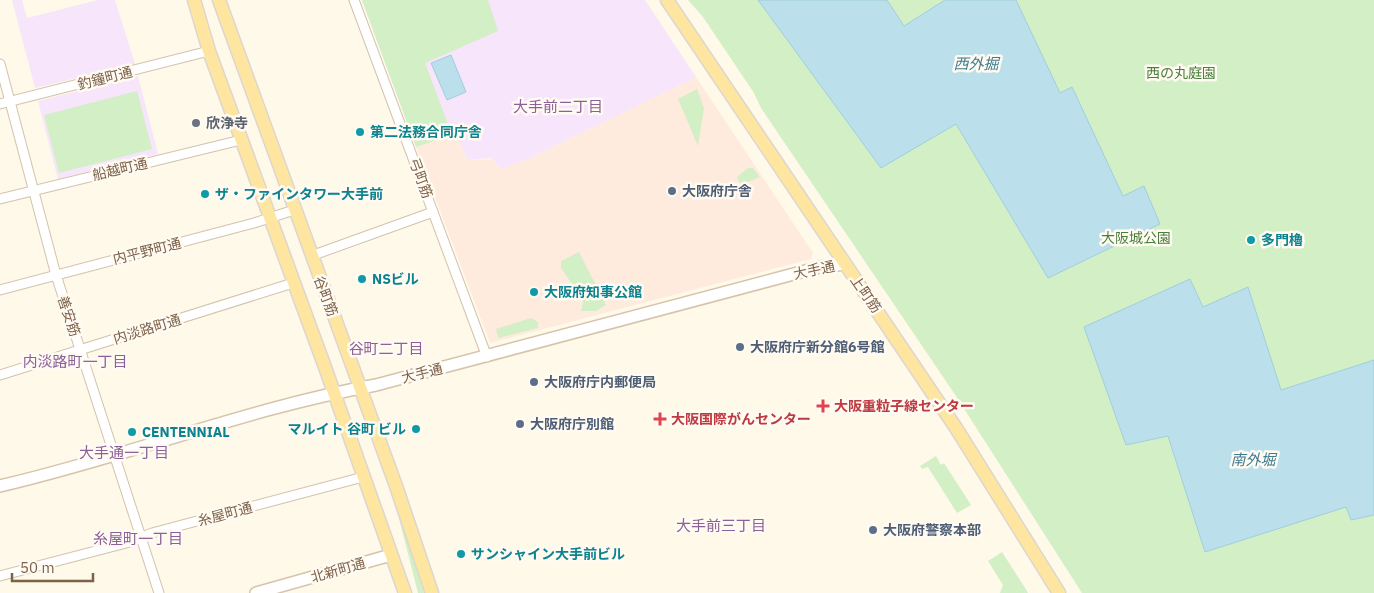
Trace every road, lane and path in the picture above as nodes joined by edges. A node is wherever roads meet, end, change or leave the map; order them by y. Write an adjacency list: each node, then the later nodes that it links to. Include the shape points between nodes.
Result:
1 (194, 0): 5 (main road, 谷町筋)
2 (219, 0): 12 (main road, 谷町筋)
3 (354, 0): 13 (street, 弓町筋)
4 (667, 0): 16 (main road, 上町筋)
5 (209, 52): 7 (street, 釣鐘町通); 9 (main road, 谷町筋)
6 (0, 64): 7 (street, 善安筋)
7 (10, 101): 8 (street, 釣鐘町通); 10 (street, 善安筋)
8 (0, 104)
9 (241, 140): 10 (street, 船越町通); 14 (main road, 谷町筋)
10 (33, 190): 11 (street, 船越町通); 17 (street, 善安筋)
11 (0, 199)
12 (294, 210): 14 (street, 内平野町通); 15 (main road, 谷町筋)
13 (433, 212): 15 (street); 21 (street, 弓町筋)
14 (269, 218): 17 (street, 内平野町通); 18 (main road, 谷町筋)
15 (311, 256): 23 (main road, 谷町筋)
16 (845, 264): 21 (street, 大手通, via 820,267); 35 (main road, 上町筋, via 956,428)
17 (56, 275): 19 (street, 内平野町通); 20 (street, 善安筋)
18 (293, 283): 20 (street, 内淡路町通); 24 (main road, 谷町筋)
19 (0, 290)
20 (81, 349): 22 (street, 内淡路町通); 25 (street, 善安筋)
21 (487, 357): 23 (street, 大手通)
22 (0, 375)
23 (360, 388): 24 (street, 大手通); 34 (main road, 谷町筋)
24 (334, 392): 25 (street, 大手通); 26 (main road, 谷町筋)
25 (115, 456): 27 (street, 大手通); 28 (street, 善安筋)
26 (363, 478): 28 (street, 糸屋町通); 29 (main road, 谷町筋)
27 (0, 486)
28 (141, 538): 30 (street, 糸屋町通); 31 (street, 善安筋)
29 (391, 555): 32 (street, 北新町通); 33 (main road, 谷町筋)
30 (0, 576)
31 (159, 593)
32 (256, 593)
33 (405, 593)
34 (432, 593)
35 (1059, 593)

